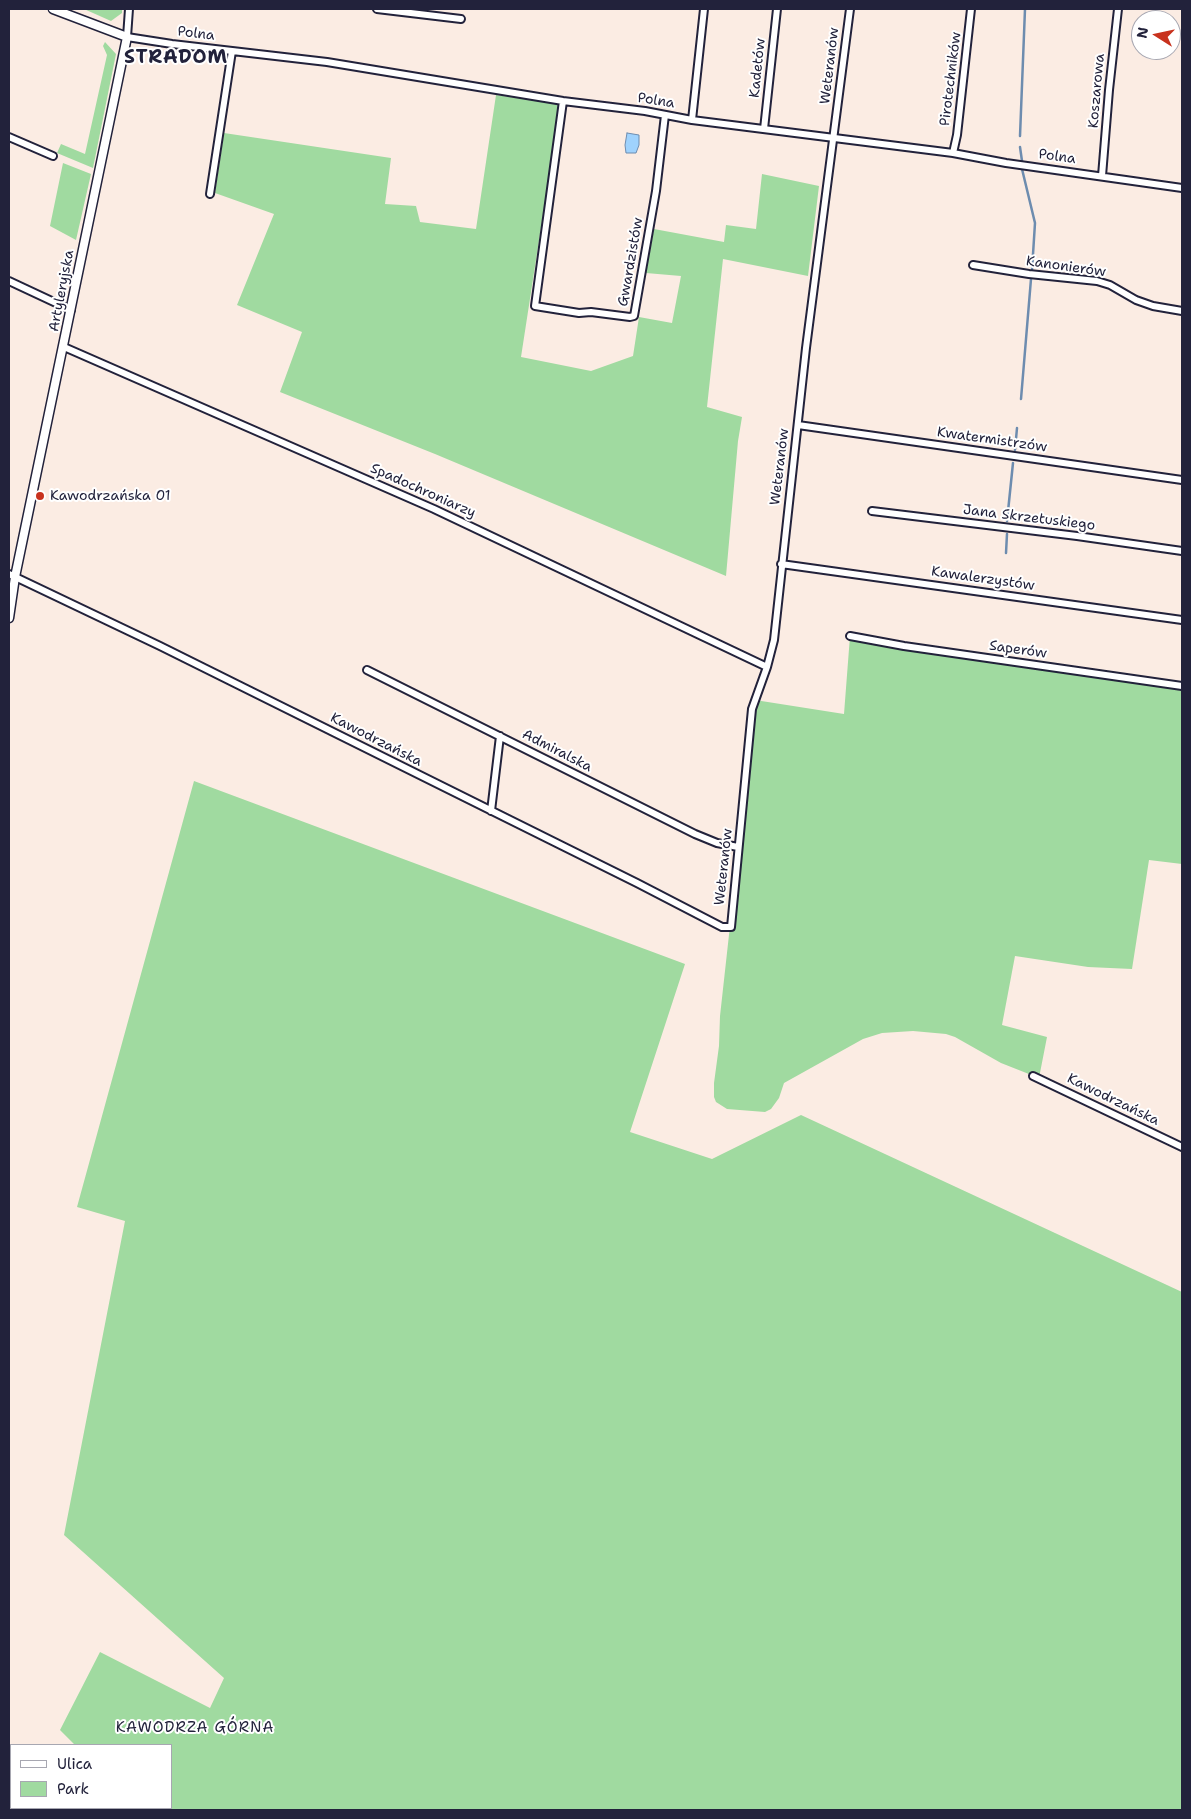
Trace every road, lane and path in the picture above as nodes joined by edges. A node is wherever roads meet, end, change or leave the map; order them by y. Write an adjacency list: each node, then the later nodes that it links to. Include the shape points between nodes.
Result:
1 (53, 9): 11 (street)
2 (129, 9): 11 (street, Artyleryjska)
3 (377, 9): 9 (street)
4 (704, 9): 15 (street)
5 (777, 9): 16 (street, Kadetów)
6 (850, 9): 18 (street, Weteranów)
7 (971, 9): 19 (street, Pirotechników)
8 (1118, 9): 21 (street, Koszarowa)
9 (405, 10): 10 (street)
10 (461, 19)
11 (127, 37): 12 (street, Polna); 26 (street, Artyleryjska)
12 (232, 51): 13 (street, Polna, via 327,62); 23 (street)
13 (563, 101): 14 (street, Polna); 14 (street, Gwardzistów, via 535,306 579,313 634,316)
14 (666, 115): 15 (street, Polna)
15 (692, 120): 16 (street, Polna)
16 (764, 129): 18 (street, Polna)
17 (9, 137): 20 (street)
18 (833, 138): 19 (street, Polna); 29 (street, Weteranów)
19 (953, 153): 21 (street, Polna)
20 (53, 156)
21 (1102, 176): 22 (street, Polna)
22 (1182, 188)
23 (210, 194)
24 (972, 265): 27 (street, Kanonierów, via 1097,282 1110,285 1136,300)
25 (9, 281): 26 (street)
26 (71, 310): 28 (street, Artyleryjska)
27 (1182, 311)
28 (64, 347): 34 (street, Artyleryjska); 38 (street, Spadochroniarzy, via 434,509)
29 (798, 425): 30 (street, Kwatermistrzów); 33 (street, Weteranów)
30 (1182, 480)
31 (872, 511): 32 (street, Jana Skrzetuskiego)
32 (1182, 551)
33 (781, 564): 36 (street, Kawalerzystów); 38 (street, Weteranów, via 774,640)
34 (12, 575): 35 (street, Artyleryjska); 42 (street, Kawodrzańska)
35 (9, 618)
36 (1182, 620)
37 (850, 636): 40 (street, Saperów)
38 (767, 667): 43 (street, Weteranów, via 752,709)
39 (366, 670): 41 (street, Admiralska)
40 (1182, 686)
41 (500, 736): 42 (street); 43 (street, Admiralska, via 695,834)
42 (491, 811): 44 (street, Kawodrzańska, via 722,927)
43 (738, 847): 44 (street, Weteranów)
44 (731, 927)
45 (1033, 1076): 46 (street, Kawodrzańska)
46 (1182, 1147)

